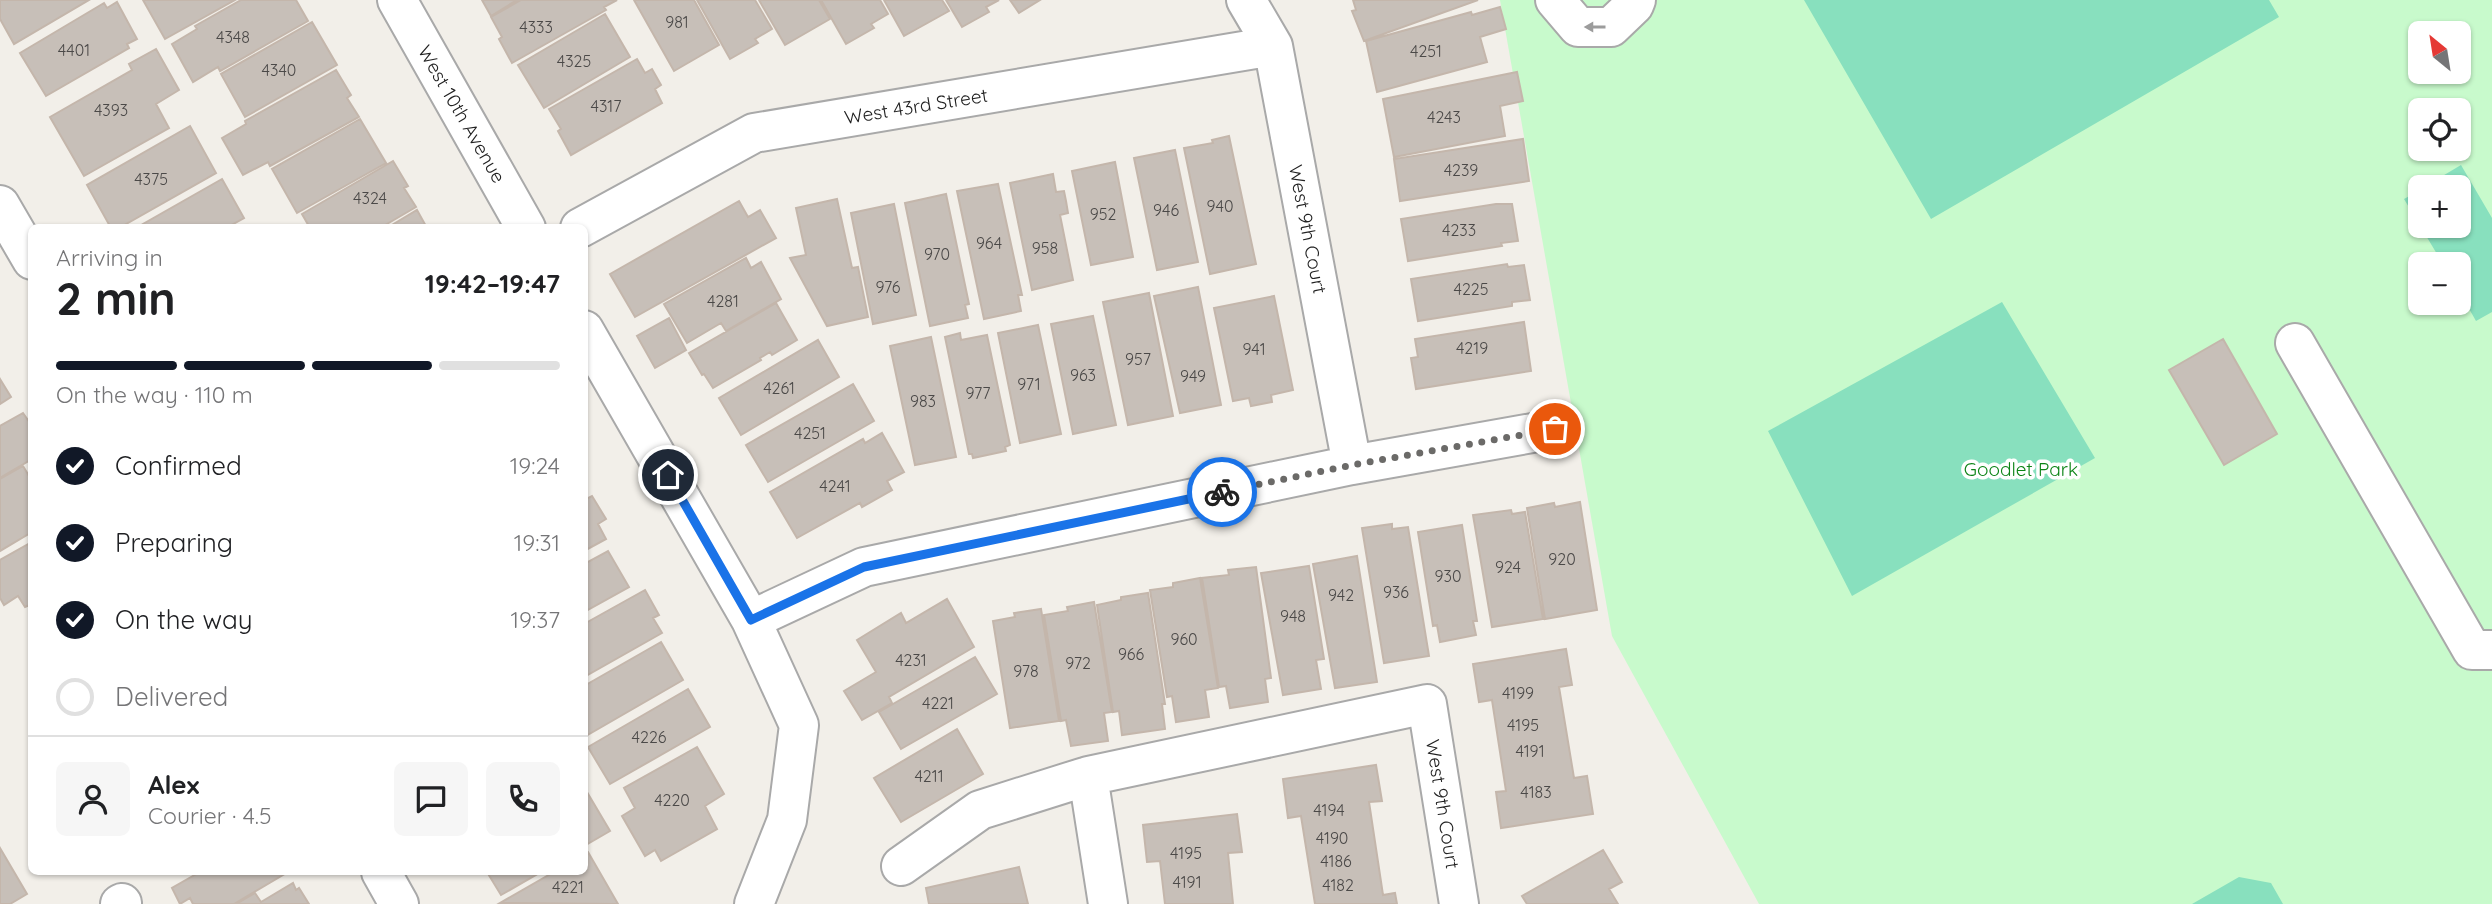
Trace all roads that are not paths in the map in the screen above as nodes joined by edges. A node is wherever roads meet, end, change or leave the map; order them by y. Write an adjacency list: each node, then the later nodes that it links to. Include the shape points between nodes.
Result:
1 (397, 0): 7 (street, West 10th Avenue)
2 (1246, 0): 5 (street, West 9th Court)
3 (1555, 0): 4 (street, one-way to 3, via 1611,27 1578,27)
4 (1636, 0)
5 (1273, 46): 8 (street, West 43rd Street, via 754,133); 13 (street, West 9th Court)
6 (0, 205): 9 (street)
7 (524, 224)
8 (587, 224)
9 (28, 253)
10 (588, 337): 14 (street)
11 (2295, 343): 15 (street, via 2472,650)
12 (1555, 429): 13 (street)
13 (1352, 465): 14 (street, via 864,567)
14 (751, 620): 20 (street, via 799,726 787,820)
15 (2492, 650)
16 (1088, 776): 17 (street, via 980,810); 21 (street); 22 (street, West 9th Court, via 1427,704)
17 (901, 866)
18 (383, 875): 19 (street)
19 (399, 904)
20 (754, 904)
21 (1108, 904)
22 (1459, 904)

